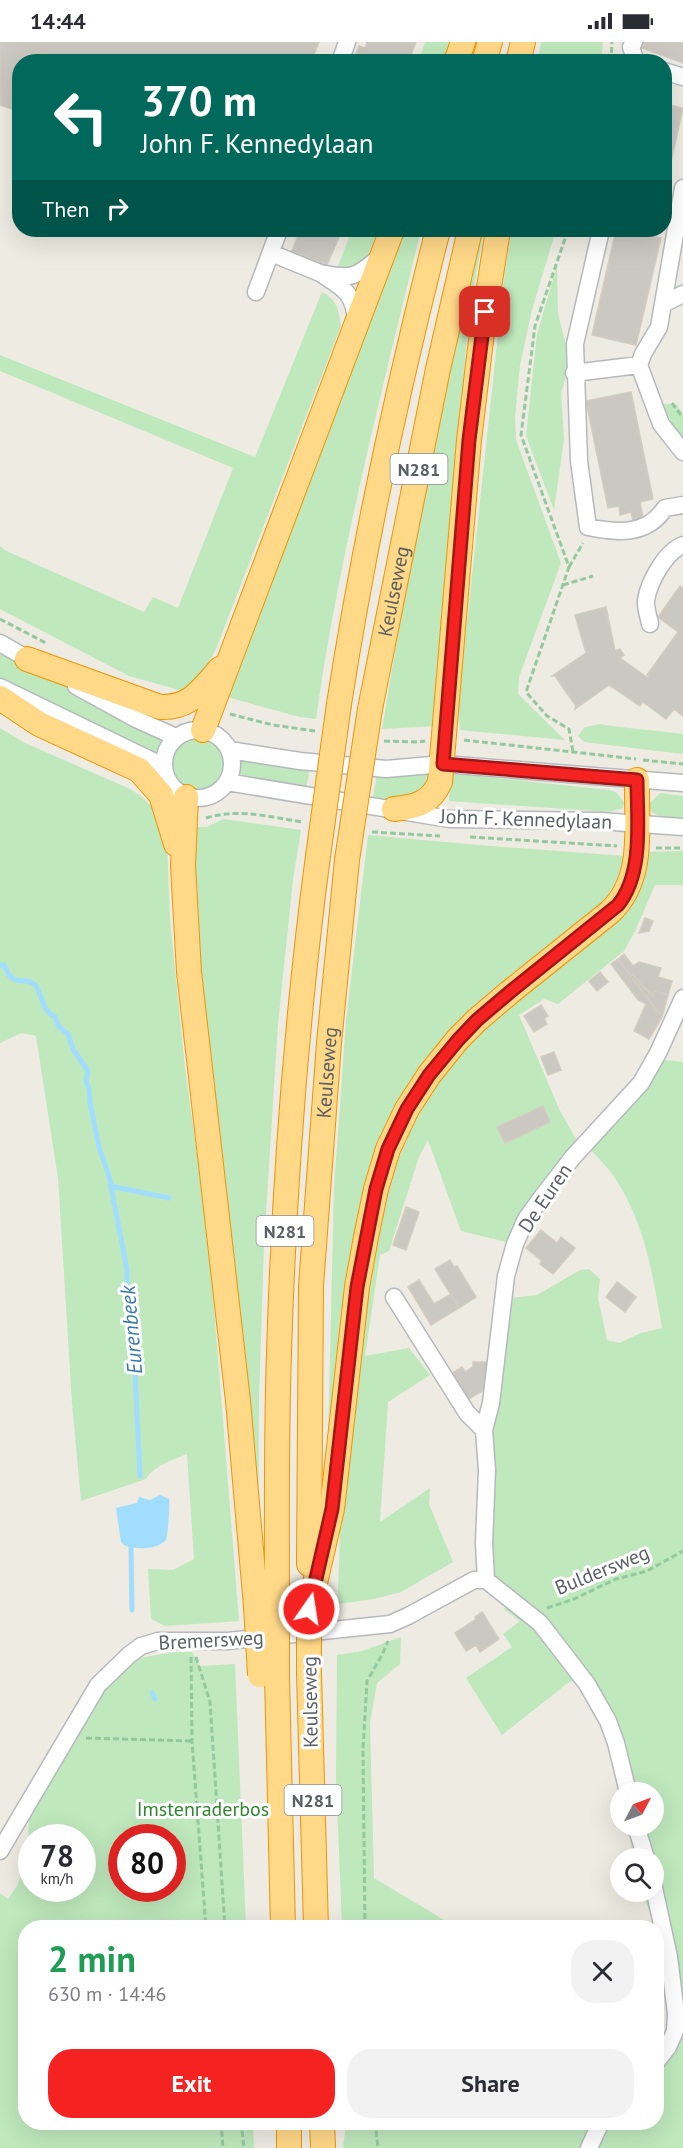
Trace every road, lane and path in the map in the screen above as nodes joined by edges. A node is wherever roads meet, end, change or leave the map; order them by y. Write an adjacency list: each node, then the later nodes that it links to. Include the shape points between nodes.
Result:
1 (683, 188): 14 (street)
2 (277, 237): 9 (street)
3 (389, 237): 10 (highway)
4 (436, 237): 54 (highway, Keulseweg / N281, bridge, via 369,530 318,856 289,1138)
5 (468, 237): 55 (highway, Keulseweg / N281, bridge, via 370,709 347,860 311,1286)
6 (497, 237): 37 (highway, N281, via 469,440)
7 (566, 237): 24 (path, via 535,326 521,435)
8 (599, 237): 17 (street, via 574,345)
9 (271, 253): 11 (street); 12 (street)
10 (382, 254): 11 (street, via 360,273 344,278); 15 (highway)
11 (320, 273): 15 (street, via 353,300)
12 (256, 292)
13 (683, 294): 14 (street)
14 (663, 304): 16 (street, via 659,327)
15 (356, 322): 29 (highway)
16 (639, 365): 17 (street); 20 (street, via 661,424)
17 (574, 373): 22 (street, via 588,527)
18 (671, 403): 19 (path)
19 (683, 418)
20 (683, 452)
21 (683, 505): 22 (street, via 665,508 659,518 638,529)
22 (598, 529): 24 (path, via 582,544)
23 (683, 545): 27 (street, via 669,553 651,583 645,602)
24 (569, 567): 26 (path)
25 (593, 576): 26 (path)
26 (563, 585): 36 (path, via 526,692 546,716 570,729)
27 (650, 624)
28 (0, 643): 30 (street)
29 (231, 656): 30 (highway, via 198,693 173,707 146,703); 33 (highway)
30 (27, 659): 34 (street)
31 (0, 687): 38 (street)
32 (0, 698): 48 (highway, N281, via 39,724 130,764 148,778 165,804)
33 (203, 730): 34 (street, via 187,731); 35 (street, via 220,738)
34 (176, 737): 38 (street, via 166,750)
35 (229, 750): 37 (street, via 386,769); 40 (street, via 232,771)
36 (573, 752)
37 (443, 764): 39 (street); 43 (highway, N281, via 438,787 426,801 411,808)
38 (163, 766): 42 (street, via 169,783)
39 (637, 780): 41 (street); 44 (highway, N281)
40 (227, 782): 42 (street, via 208,797); 43 (street, John F. Kennedylaan)
41 (683, 783)
42 (186, 797): 48 (highway, N281)
43 (394, 809): 44 (street, John F. Kennedylaan, via 449,819)
44 (636, 824): 45 (street, John F. Kennedylaan); 46 (highway, N281)
45 (683, 826)
46 (636, 848): 47 (path); 55 (highway, N281, via 633,879 618,905 510,992 458,1040 407,1109 388,1149 357,1287 332,1509)
47 (683, 848)
48 (183, 866): 54 (highway, N281, via 189,972)
49 (683, 998): 51 (street, De Euren, via 640,1083 573,1157 526,1220 506,1276 491,1403)
50 (394, 1297): 51 (street, via 466,1413)
51 (484, 1430): 53 (street, De Euren)
52 (683, 1551): 56 (path, Buldersweg, via 647,1570)
53 (486, 1580): 56 (street); 57 (street, Bremersweg, via 474,1580)
54 (266, 1607): 66 (highway, Keulseweg / N281, bridge, via 268,1675 277,1722)
55 (309, 1609): 67 (highway, Keulseweg / N281, bridge)
56 (531, 1614): 61 (street, via 560,1647 602,1708 616,1743)
57 (390, 1624): 58 (street, Bremersweg, via 228,1641); 68 (path, via 390,1636 367,1681 363,1749)
58 (191, 1641): 59 (street, Bremersweg, via 150,1642 129,1655 98,1685); 60 (path); 65 (path, via 210,1702)
59 (68, 1736): 60 (path); 62 (street, Bremersweg)
60 (192, 1741): 64 (path)
61 (625, 1782)
62 (0, 1851)
63 (657, 1902): 69 (street)
64 (205, 1920)
65 (224, 1920)
66 (283, 1920)
67 (316, 1920)
68 (365, 1920)
69 (661, 1920)
70 (664, 1934): 71 (street, via 676,2014 675,2031)
71 (664, 2052)
72 (222, 2130): 78 (path)
73 (242, 2130): 79 (path)
74 (288, 2130): 80 (highway)
75 (322, 2130): 81 (highway)
76 (376, 2130): 82 (path)
77 (597, 2130): 83 (street)
78 (223, 2148)
79 (244, 2148)
80 (289, 2148)
81 (323, 2148)
82 (378, 2148)
83 (589, 2148)

